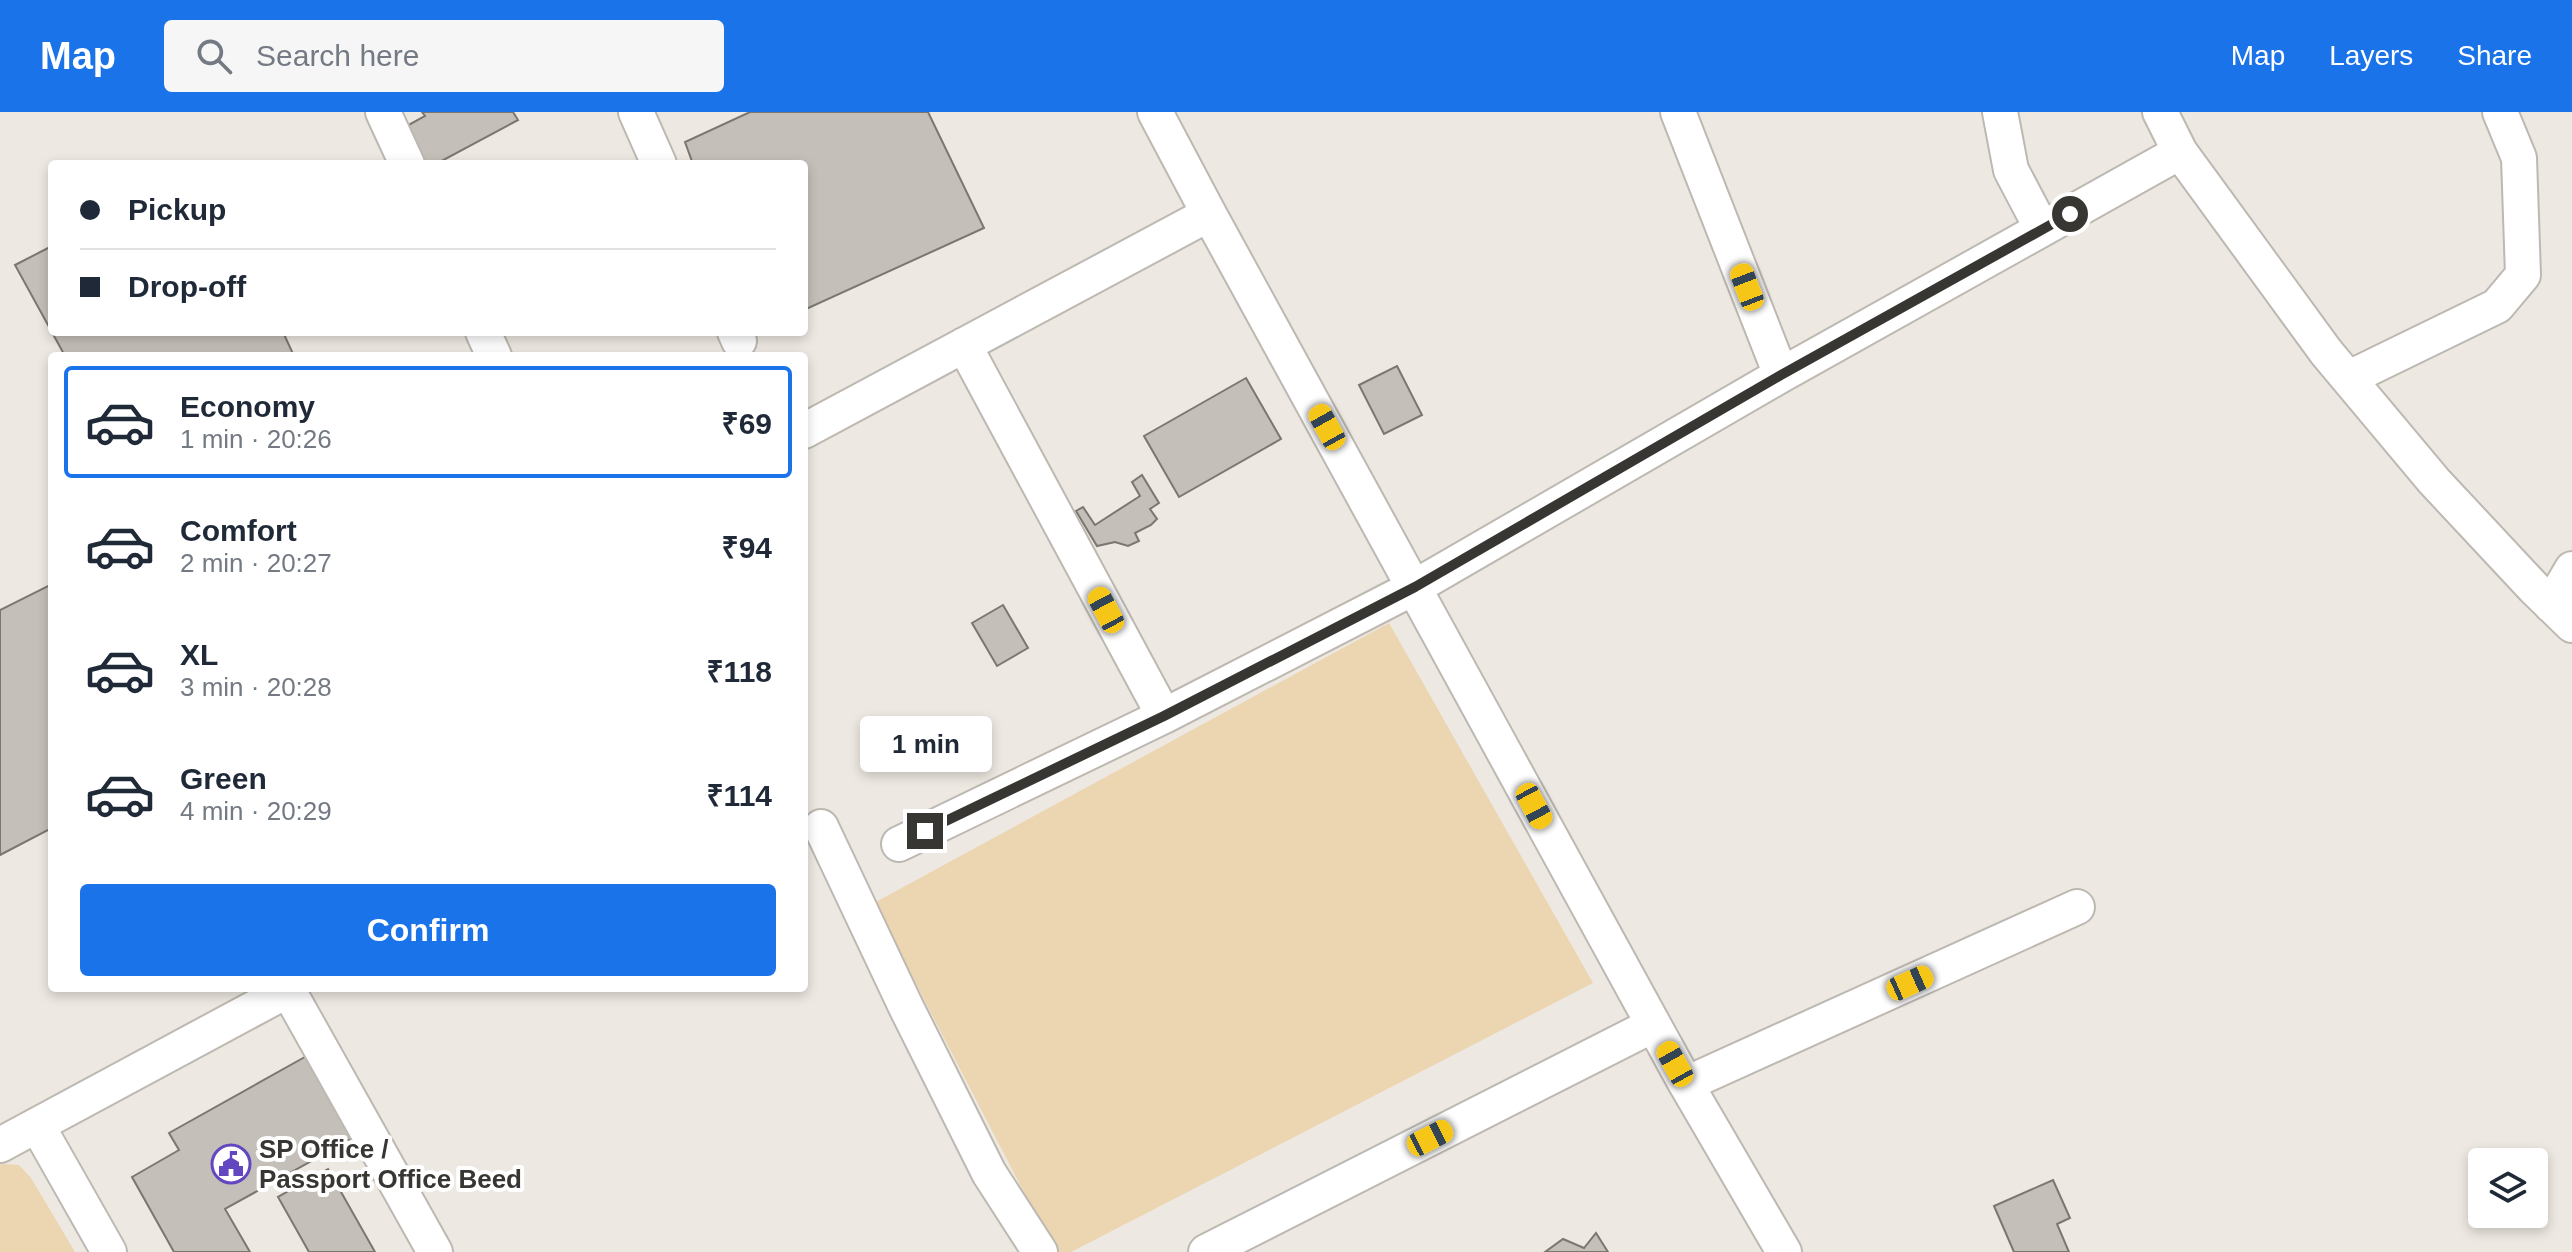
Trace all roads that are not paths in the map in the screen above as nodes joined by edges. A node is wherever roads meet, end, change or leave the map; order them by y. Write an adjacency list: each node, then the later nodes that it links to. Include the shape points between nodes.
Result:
1 (383, 112): 9 (street)
2 (636, 112): 10 (street)
3 (1155, 112): 11 (street)
4 (1678, 112): 14 (street)
5 (2000, 112): 12 (street, via 2011,170)
6 (2160, 112): 8 (street)
7 (2500, 112): 15 (street, via 2519,158 2523,275 2497,306)
8 (2180, 152): 12 (street); 15 (street)
9 (405, 160)
10 (657, 160)
11 (1209, 214): 13 (street); 18 (street)
12 (2042, 229): 14 (street)
13 (964, 345): 16 (street); 20 (street)
14 (1781, 375): 18 (street)
15 (2349, 378): 19 (street, via 2434,481)
16 (808, 429)
17 (2572, 569): 19 (street)
18 (1415, 587): 20 (street); 26 (street)
19 (2562, 615)
20 (1164, 716): 22 (street)
21 (821, 827): 32 (street, via 989,1173)
22 (899, 844)
23 (2077, 907): 27 (street)
24 (284, 992): 28 (street)
25 (289, 992): 31 (street)
26 (1653, 1025): 27 (street); 33 (street)
27 (1686, 1084): 34 (street)
28 (37, 1125): 29 (street); 30 (street)
29 (0, 1145)
30 (109, 1252)
31 (435, 1252)
32 (1040, 1252)
33 (1206, 1252)
34 (1784, 1252)

